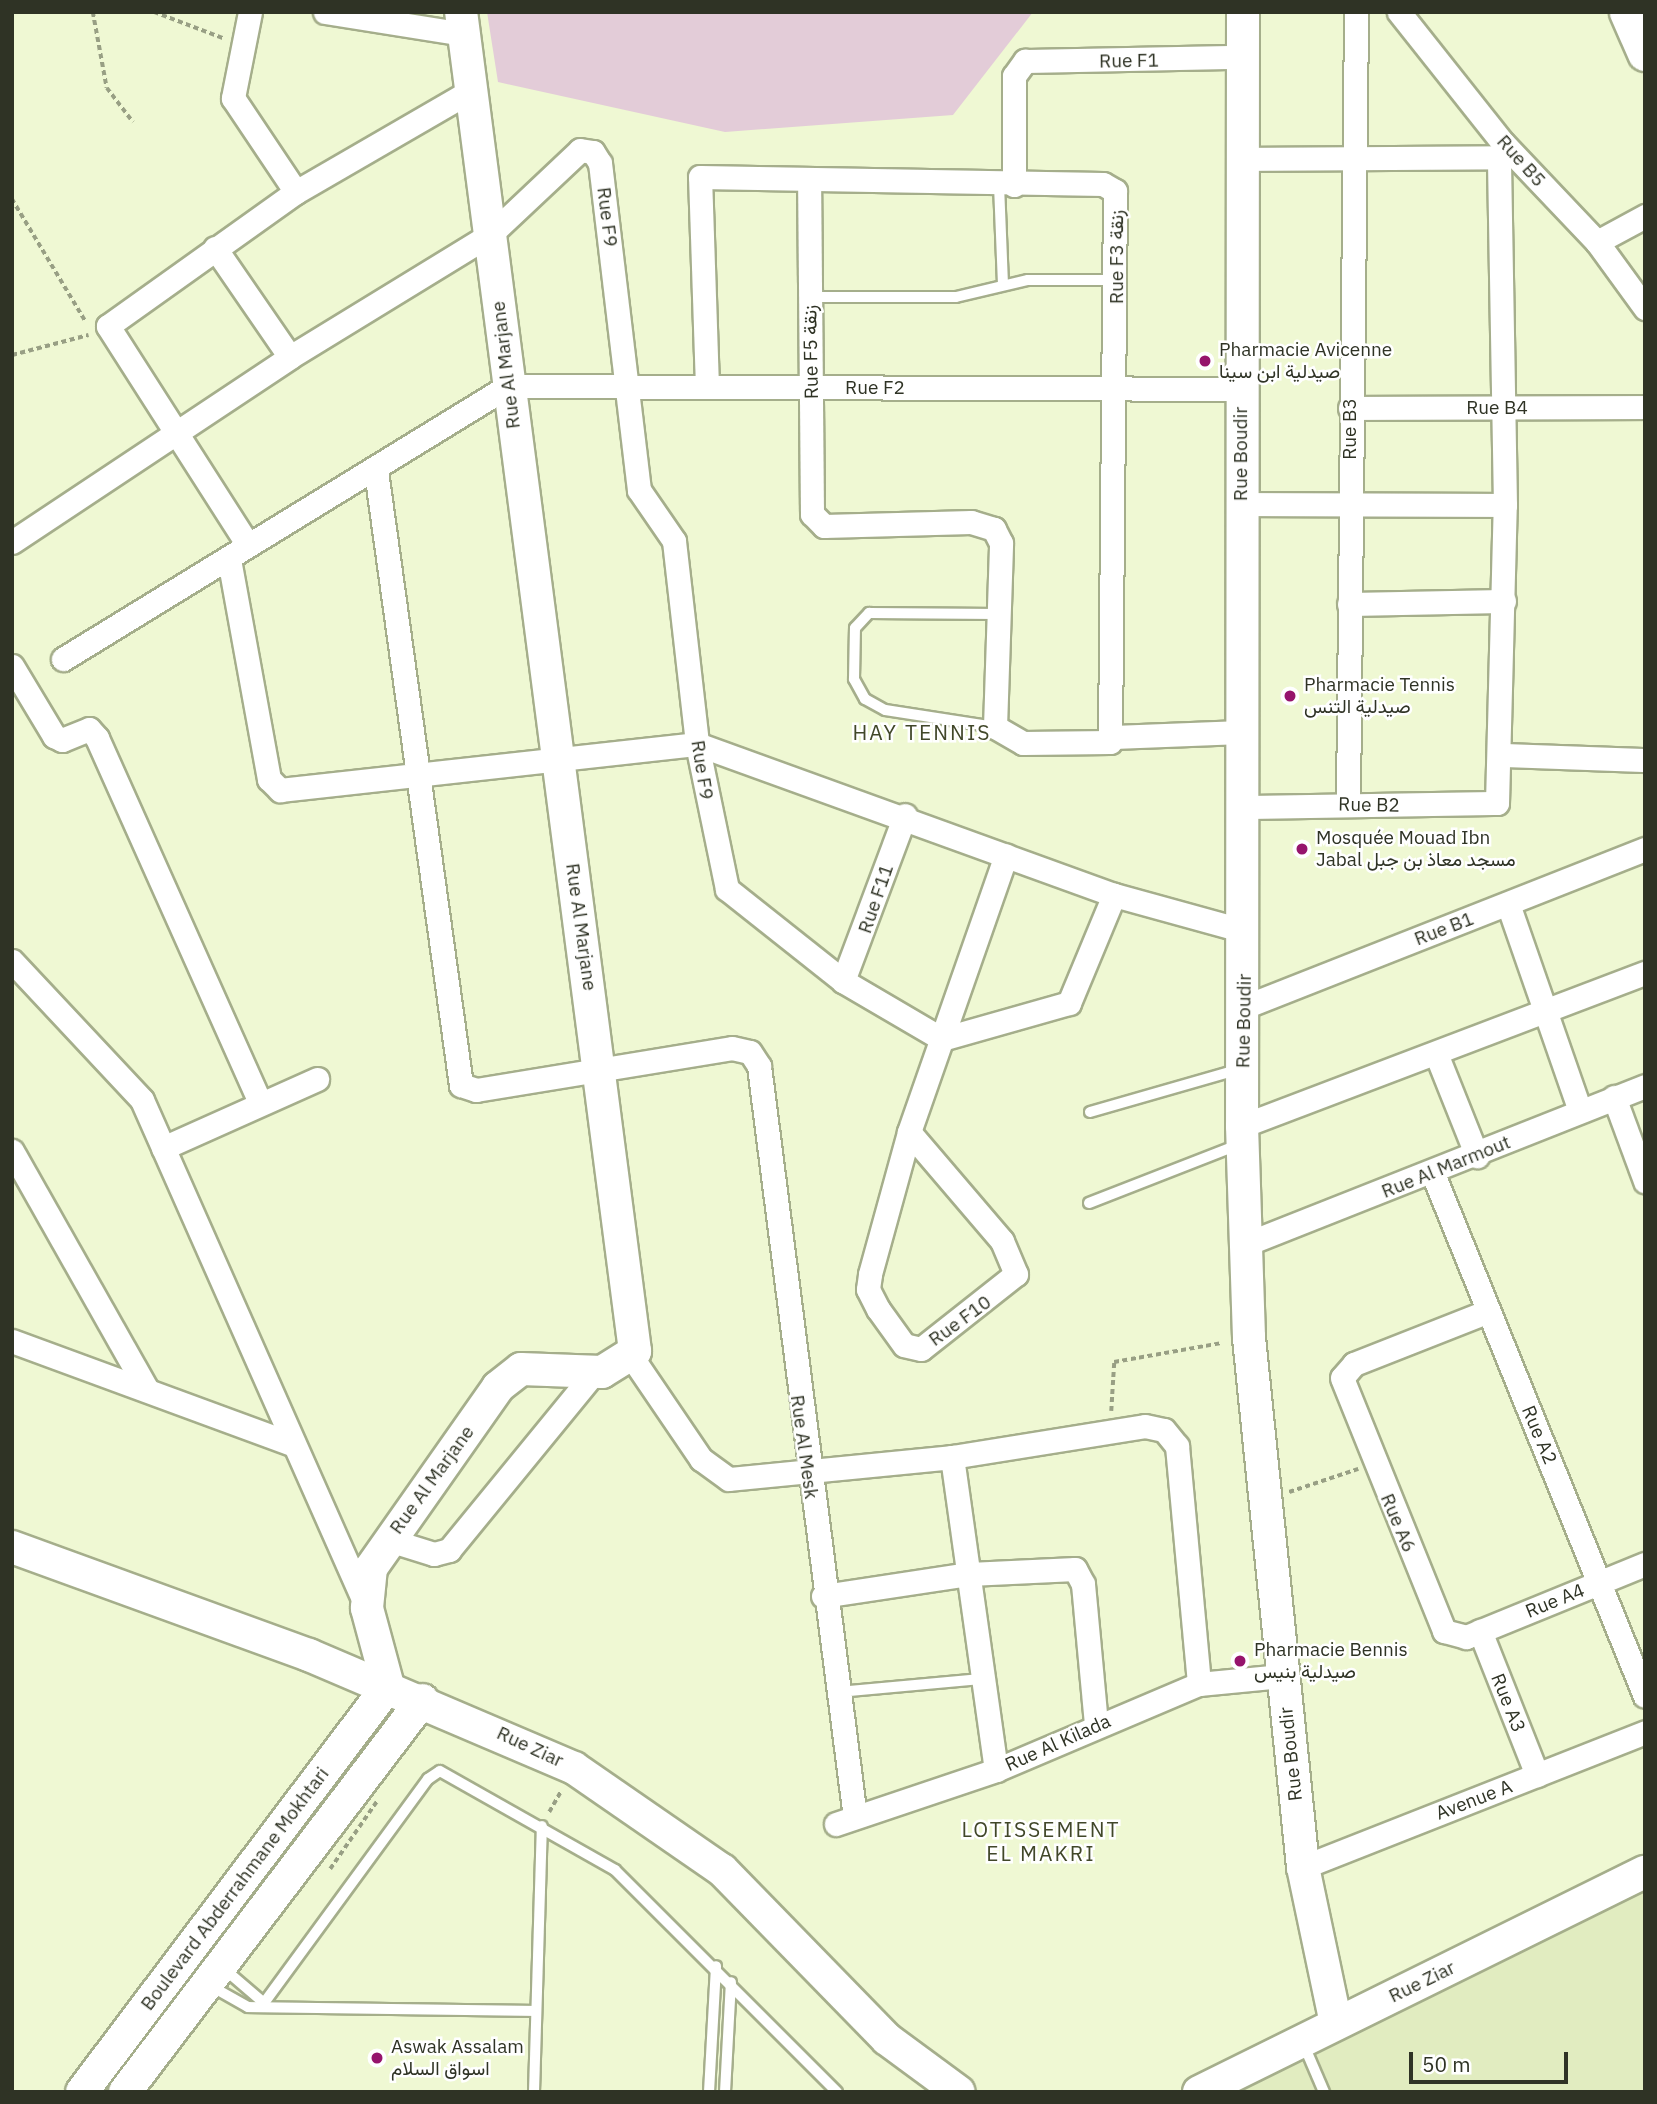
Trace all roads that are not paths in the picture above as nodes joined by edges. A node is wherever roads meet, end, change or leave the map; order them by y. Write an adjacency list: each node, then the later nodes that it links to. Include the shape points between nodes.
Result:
1 (250, 12): 16 (street, via 240,44 233,98)
2 (325, 12): 7 (street)
3 (1243, 12): 9 (street, Rue Boudir)
4 (1356, 12): 13 (street, Rue B3)
5 (1399, 12): 11 (street, Rue B5)
6 (1627, 12): 8 (main road)
7 (462, 23): 10 (street, Rue Al Marjane)
8 (1645, 53)
9 (1243, 57): 12 (street, Rue Boudir); 15 (street, Rue F1, via 1025,61 1017,67)
10 (472, 90): 16 (street); 18 (street, Rue Al Marjane)
11 (1506, 155): 13 (street, Rue B5); 19 (street, Rue B5); 32 (street)
12 (1244, 159): 13 (street, Rue B5); 31 (street, Rue Boudir)
13 (1352, 159): 34 (street, Rue B3)
14 (809, 182): 15 (street, Rue F3 زنقة); 23 (street, Rue F5 زنقة); 27 (street, Rue F3 زنقة, via 700,177)
15 (1006, 185): 21 (street, Rue F3 زنقة, via 1103,184 1115,191); 22 (lane)
16 (296, 192): 20 (street)
17 (1645, 216): 19 (street)
18 (491, 234): 25 (street); 26 (street, Rue Al Marjane); 29 (street, Rue F9, via 580,150 593,152 600,163)
19 (1597, 242): 24 (street, Rue B5)
20 (215, 248): 25 (street); 35 (street, via 108,326)
21 (1117, 280): 22 (lane); 28 (street, Rue F3 زنقة)
22 (1003, 284): 23 (lane, via 956,297)
23 (811, 297): 30 (street, Rue F5 زنقة)
24 (1645, 308)
25 (290, 357): 35 (street)
26 (508, 386): 29 (street, Rue F2); 36 (street); 52 (street, Rue Al Marjane)
27 (707, 387): 29 (street, Rue F2); 30 (street, Rue F2)
28 (1115, 387): 30 (street, Rue F2); 31 (street, Rue F2); 49 (street, Rue F3 زنقة)
29 (628, 388): 50 (street, Rue F9, via 639,490 674,541)
30 (812, 388): 44 (street, Rue F5 زنقة, via 817,521 824,526 971,522 994,529 1001,543)
31 (1241, 388): 38 (street, Rue Boudir)
32 (1505, 407): 33 (street, Rue B4); 34 (street, Rue B4); 39 (street)
33 (1645, 407)
34 (1350, 408): 37 (street, Rue B3)
35 (175, 434): 40 (street); 41 (street)
36 (376, 471): 41 (street); 54 (street)
37 (1351, 502): 38 (street); 39 (street); 43 (street, Rue B3)
38 (1241, 504): 47 (street, Rue Boudir)
39 (1505, 505): 42 (street)
40 (12, 542)
41 (239, 552): 45 (street); 54 (street, via 273,786 293,792)
42 (1504, 601): 43 (street); 51 (street)
43 (1349, 604): 55 (street, Rue B3)
44 (998, 614): 48 (street); 48 (lane, via 869,613 855,628 854,667 857,690 876,706)
45 (63, 659)
46 (12, 666): 75 (street, via 54,736 62,740 89,729 97,738)
47 (1243, 732): 49 (street); 56 (street, Rue Boudir)
48 (1003, 734): 49 (street)
49 (1112, 739)
50 (697, 744): 52 (street); 57 (street); 65 (street, Rue F9, via 726,889)
51 (1502, 755): 53 (street); 55 (street, Rue B2, via 1494,808)
52 (558, 756): 54 (street); 71 (street, Rue Al Marjane)
53 (1645, 760)
54 (419, 772): 71 (street, via 461,1085 476,1090)
55 (1348, 804): 56 (street, Rue B2)
56 (1245, 807): 62 (street, Rue Boudir)
57 (905, 815): 59 (street); 65 (street, Rue F11)
58 (1645, 849): 61 (street, Rue B1)
59 (1006, 855): 60 (street); 68 (street, Rue F10)
60 (1114, 895): 62 (street); 68 (street, via 1069,1003)
61 (1508, 904): 66 (street, Rue B1); 67 (street)
62 (1245, 931): 66 (street, Rue Boudir)
63 (15, 969): 80 (street, via 124,1077)
64 (1645, 973): 67 (street)
65 (843, 981): 68 (street, Rue F9)
66 (1244, 1007): 70 (street, Rue Boudir)
67 (1545, 1013): 69 (street); 76 (street)
68 (942, 1039): 78 (street, Rue F10)
69 (1437, 1056): 79 (street); 82 (street)
70 (1243, 1069): 77 (lane); 79 (street, Rue Boudir)
71 (600, 1070): 89 (street, Rue Al Marjane, via 633,1310); 94 (street, Rue Al Mesk, via 741,1049 755,1057)
72 (317, 1079): 75 (street)
73 (1645, 1086): 74 (street, Rue Al Marmout)
74 (1614, 1097): 76 (street, Rue Al Marmout); 84 (street)
75 (260, 1103): 80 (street)
76 (1580, 1111): 82 (street, Rue Al Marmout)
77 (1090, 1112)
78 (909, 1132): 78 (street, Rue F10, via 868,1289 904,1345 921,1349 1016,1274 1002,1241)
79 (1242, 1135): 85 (lane); 86 (street, Rue Boudir)
80 (163, 1148): 92 (street)
81 (12, 1151): 91 (street)
82 (1477, 1156): 83 (street, Rue Al Marmout)
83 (1433, 1174): 86 (street, Rue Al Marmout); 87 (street, Rue A2)
84 (1645, 1181)
85 (1089, 1203)
86 (1245, 1244): 103 (street, Rue Boudir, via 1249,1338)
87 (1486, 1312): 99 (street, Rue A2); 102 (street, Rue A6, via 1354,1364 1343,1374 1345,1392 1439,1622 1452,1638)
88 (12, 1341): 91 (street)
89 (631, 1356): 90 (street); 94 (street, via 716,1473 736,1480)
90 (593, 1374): 95 (street, Rue Al Marjane, via 528,1368 507,1377); 95 (street, via 449,1550 434,1554)
91 (146, 1390): 92 (street)
92 (292, 1444): 101 (street)
93 (952, 1457): 94 (street); 98 (street); 105 (street, via 1112,1431 1159,1429 1177,1446)
94 (808, 1472): 100 (street, Rue Al Mesk)
95 (388, 1540): 101 (street, Rue Al Marjane, via 371,1568)
96 (12, 1547): 106 (street, Rue Ziar)
97 (1645, 1564): 99 (street, Rue A4)
98 (969, 1574): 100 (street); 104 (street); 110 (street, via 1049,1566 1078,1571)
99 (1599, 1583): 102 (street, Rue A4); 108 (street, Rue A2)
100 (823, 1596): 107 (street, Rue Al Mesk)
101 (367, 1608): 106 (street, Rue Al Marjane)
102 (1473, 1634): 113 (street, Rue A3)
103 (1282, 1676): 105 (street, Rue Al Kilada); 116 (street, Rue Boudir)
104 (981, 1679): 107 (lane); 112 (street)
105 (1199, 1684): 110 (street, Rue Al Kilada)
106 (388, 1686): 109 (street, Rue Ziar); 118 (street, Boulevard Abderrahmane Mokhtari)
107 (835, 1693): 114 (street, Rue Al Mesk)
108 (1645, 1696)
109 (423, 1700): 120 (street, Boulevard Abderrahmane Mokhtari); 134 (street, Rue Ziar, via 573,1768 722,1870 887,2039)
110 (1096, 1725): 112 (street, Rue Al Kilada)
111 (1645, 1732): 113 (street, Avenue A)
112 (996, 1770): 114 (street, Rue Al Kilada)
113 (1537, 1775): 116 (street, Avenue A)
114 (845, 1820)
115 (542, 1826): 119 (lane, via 615,1870); 122 (lane, via 458,1779 435,1773); 123 (lane)
116 (1303, 1867): 124 (street, Rue Boudir)
117 (1645, 1872): 124 (street, Rue Ziar)
118 (185, 1955): 120 (street); 128 (street, Boulevard Abderrahmane Mokhtari)
119 (716, 1966): 121 (lane); 125 (lane)
120 (216, 1976): 122 (lane); 122 (lane, via 239,2004); 131 (street, Boulevard Abderrahmane Mokhtari)
121 (731, 1982): 126 (lane); 133 (lane)
122 (264, 2003): 123 (lane)
123 (534, 2011): 132 (lane)
124 (1336, 2024): 127 (street, Rue Ziar)
125 (712, 2036): 126 (lane); 129 (lane)
126 (728, 2036): 130 (lane)
127 (1303, 2042): 135 (street, Rue Ziar); 136 (lane)
128 (94, 2088)
129 (709, 2090): 130 (lane)
130 (725, 2090)
131 (125, 2092)
132 (534, 2092)
133 (837, 2092)
134 (959, 2092)
135 (1199, 2092)
136 (1324, 2092)

